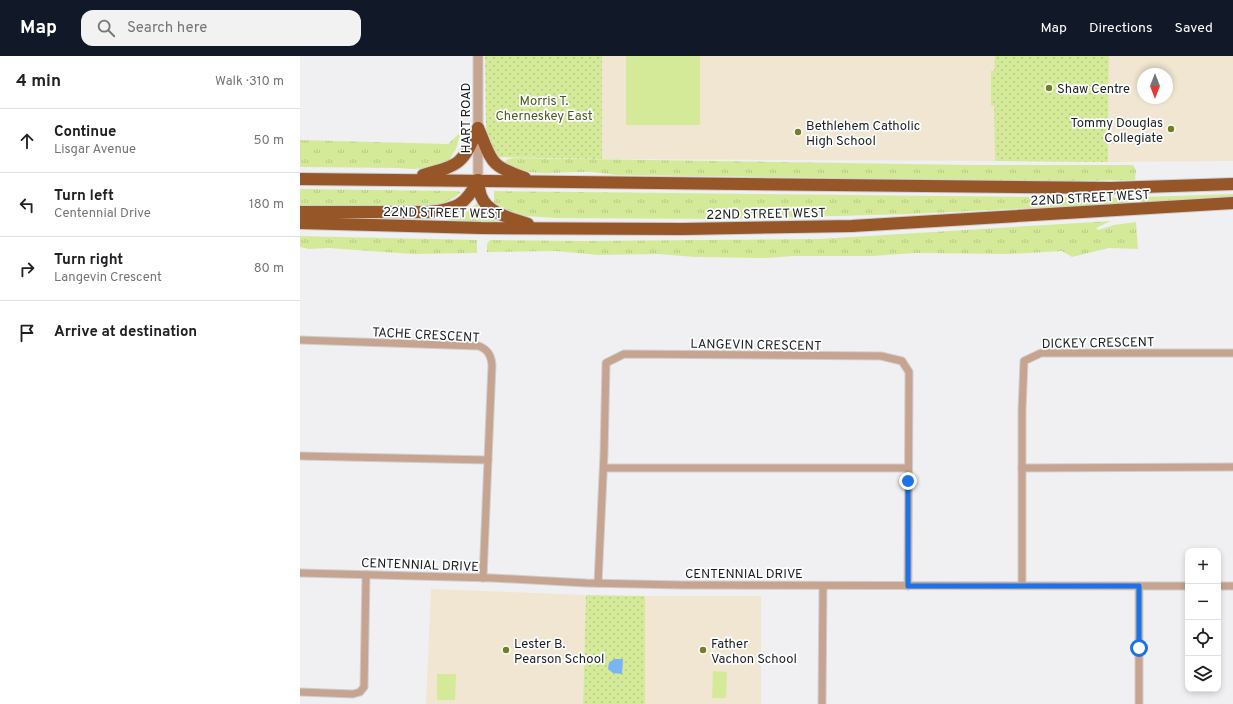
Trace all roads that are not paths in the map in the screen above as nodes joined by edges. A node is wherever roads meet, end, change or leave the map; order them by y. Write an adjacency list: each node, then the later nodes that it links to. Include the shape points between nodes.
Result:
1 (478, 56): 2 (street, HART ROAD)
2 (478, 128): 4 (highway, via 468,151 458,163); 5 (street, HART ROAD); 6 (highway, via 497,166)
3 (300, 179): 4 (highway, 22ND STREET WEST)
4 (409, 180): 5 (highway, 22ND STREET WEST)
5 (478, 180): 6 (highway, 22ND STREET WEST); 9 (highway, via 464,201 445,210); 11 (highway, via 480,194 490,208 508,218)
6 (535, 182): 7 (highway, 22ND STREET WEST, via 1103,188)
7 (1233, 184)
8 (1233, 203): 11 (highway, 22ND STREET WEST, via 852,226)
9 (300, 212)
10 (300, 222): 11 (highway, 22ND STREET WEST)
11 (538, 228)
12 (300, 340): 15 (street, TACHE CRESCENT, via 484,348 492,359)
13 (1233, 353): 19 (street, DICKEY CRESCENT, via 1041,353 1024,361)
14 (300, 456): 15 (street)
15 (488, 460): 22 (street, TACHE CRESCENT)
16 (1233, 467): 19 (street)
17 (604, 468): 18 (street); 18 (street, LANGEVIN CRESCENT, via 606,363 624,354 881,356 902,361 909,372); 23 (street, LANGEVIN CRESCENT)
18 (908, 468): 26 (street, LANGEVIN CRESCENT)
19 (1022, 468): 24 (street, DICKEY CRESCENT)
20 (300, 573): 21 (street, CENTENNIAL DRIVE)
21 (366, 574): 22 (street, CENTENNIAL DRIVE); 31 (street, via 364,687 360,692 353,694)
22 (483, 578): 23 (street, CENTENNIAL DRIVE)
23 (598, 583): 25 (street, CENTENNIAL DRIVE)
24 (1022, 585): 26 (street, CENTENNIAL DRIVE); 27 (street, CENTENNIAL DRIVE)
25 (823, 586): 26 (street, CENTENNIAL DRIVE); 32 (street)
26 (908, 586)
27 (1139, 586): 28 (street, CENTENNIAL DRIVE); 33 (street)
28 (1185, 586)
29 (1221, 586): 30 (street)
30 (1233, 586)
31 (300, 692)
32 (822, 704)
33 (1139, 704)

